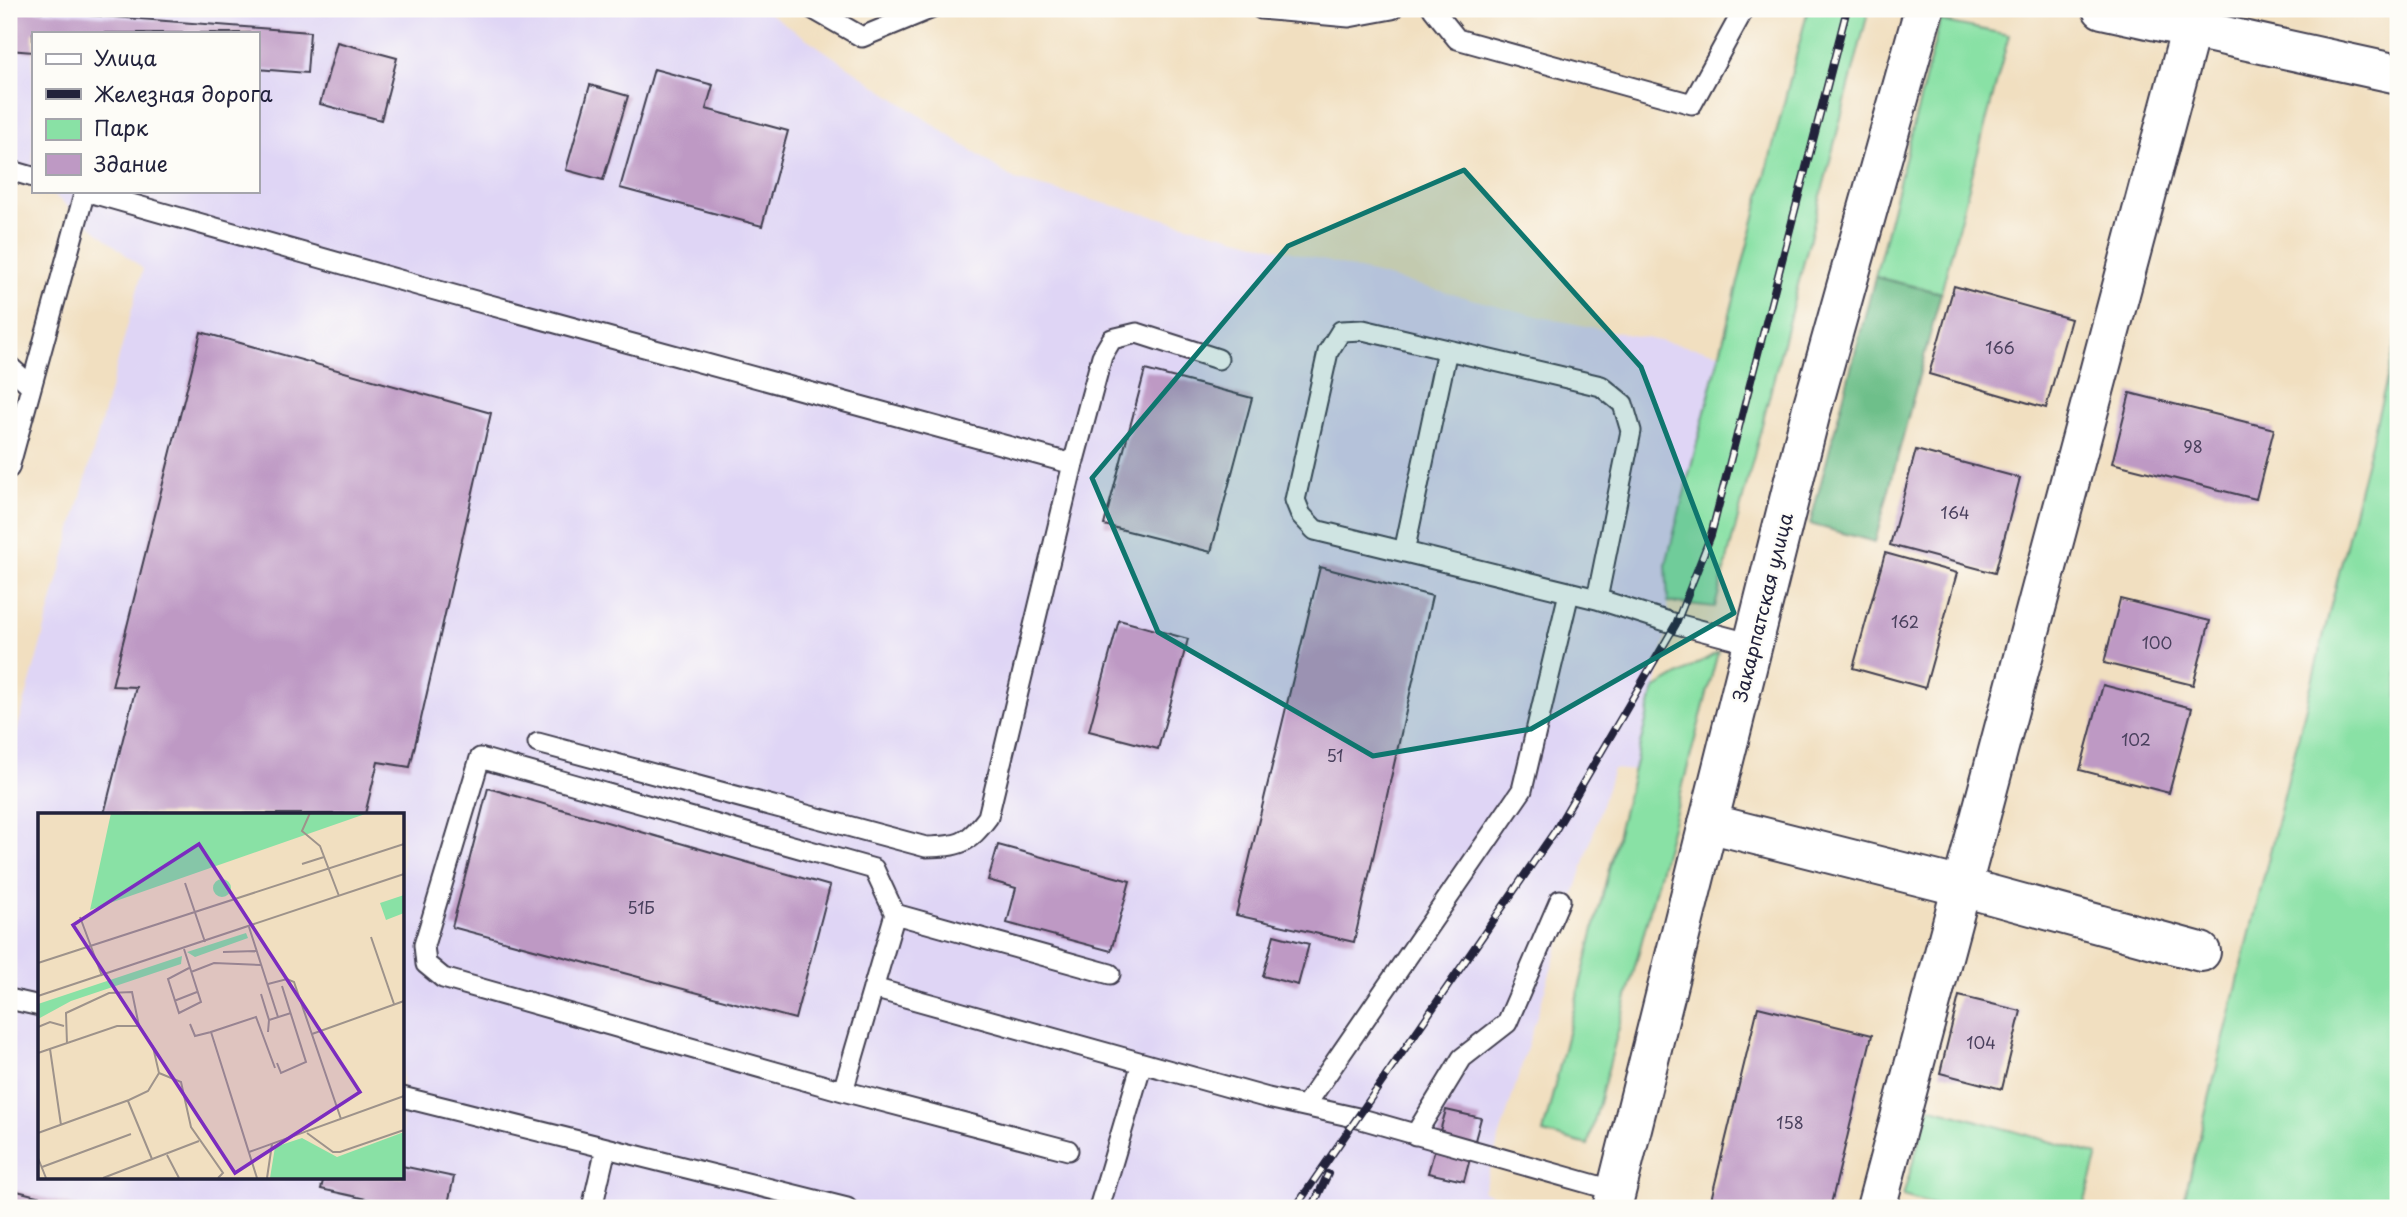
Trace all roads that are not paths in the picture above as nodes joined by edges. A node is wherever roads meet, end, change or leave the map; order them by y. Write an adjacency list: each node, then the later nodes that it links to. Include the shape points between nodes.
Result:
1 (813, 9): 2 (lane, via 862,37)
2 (930, 9)
3 (1261, 9): 4 (lane, via 1349,17)
4 (1392, 9)
5 (1433, 9): 6 (lane, via 1457,39 1692,104)
6 (1744, 9)
7 (1924, 9): 24 (street, Закарпатская улица, via 1811,412)
8 (2102, 9): 9 (street)
9 (2193, 19): 10 (street); 27 (street)
10 (2398, 74)
11 (9, 170): 12 (lane)
12 (32, 177)
13 (85, 192): 18 (lane)
14 (89, 192): 19 (lane)
15 (1447, 350): 21 (lane); 21 (lane, via 1363,330 1341,331 1328,352 1295,500 1315,530); 23 (lane, via 1601,386 1623,404 1631,431)
16 (1218, 359): 19 (lane, via 1137,333 1112,339 1102,356)
17 (9, 366): 18 (lane)
18 (31, 386): 20 (lane)
19 (1073, 464): 25 (lane, via 988,817 973,837 952,846 926,847)
20 (9, 468)
21 (1404, 552): 22 (lane)
22 (1569, 593): 23 (lane); 38 (lane, via 1522,790)
23 (1597, 599): 24 (lane)
24 (1753, 644): 26 (street, Закарпатская улица)
25 (538, 743)
26 (1708, 823): 27 (street); 42 (street, Закарпатская улица)
27 (1962, 887): 30 (street); 46 (street)
28 (1560, 900): 39 (lane, via 1507,1023 1462,1058)
29 (895, 914): 31 (lane); 32 (lane); 36 (lane, via 874,869 480,758 424,944 426,964 443,978)
30 (2201, 952)
31 (1110, 974)
32 (873, 988): 35 (lane); 36 (lane)
33 (9, 999): 34 (lane)
34 (38, 1006)
35 (1142, 1063): 38 (lane); 45 (lane)
36 (843, 1091): 41 (lane)
37 (404, 1098): 40 (lane)
38 (1305, 1106): 39 (lane)
39 (1415, 1135): 42 (lane)
40 (606, 1149): 43 (lane); 44 (lane)
41 (1068, 1150)
42 (1614, 1200)
43 (592, 1208)
44 (847, 1208)
45 (1099, 1208)
46 (1876, 1208)

